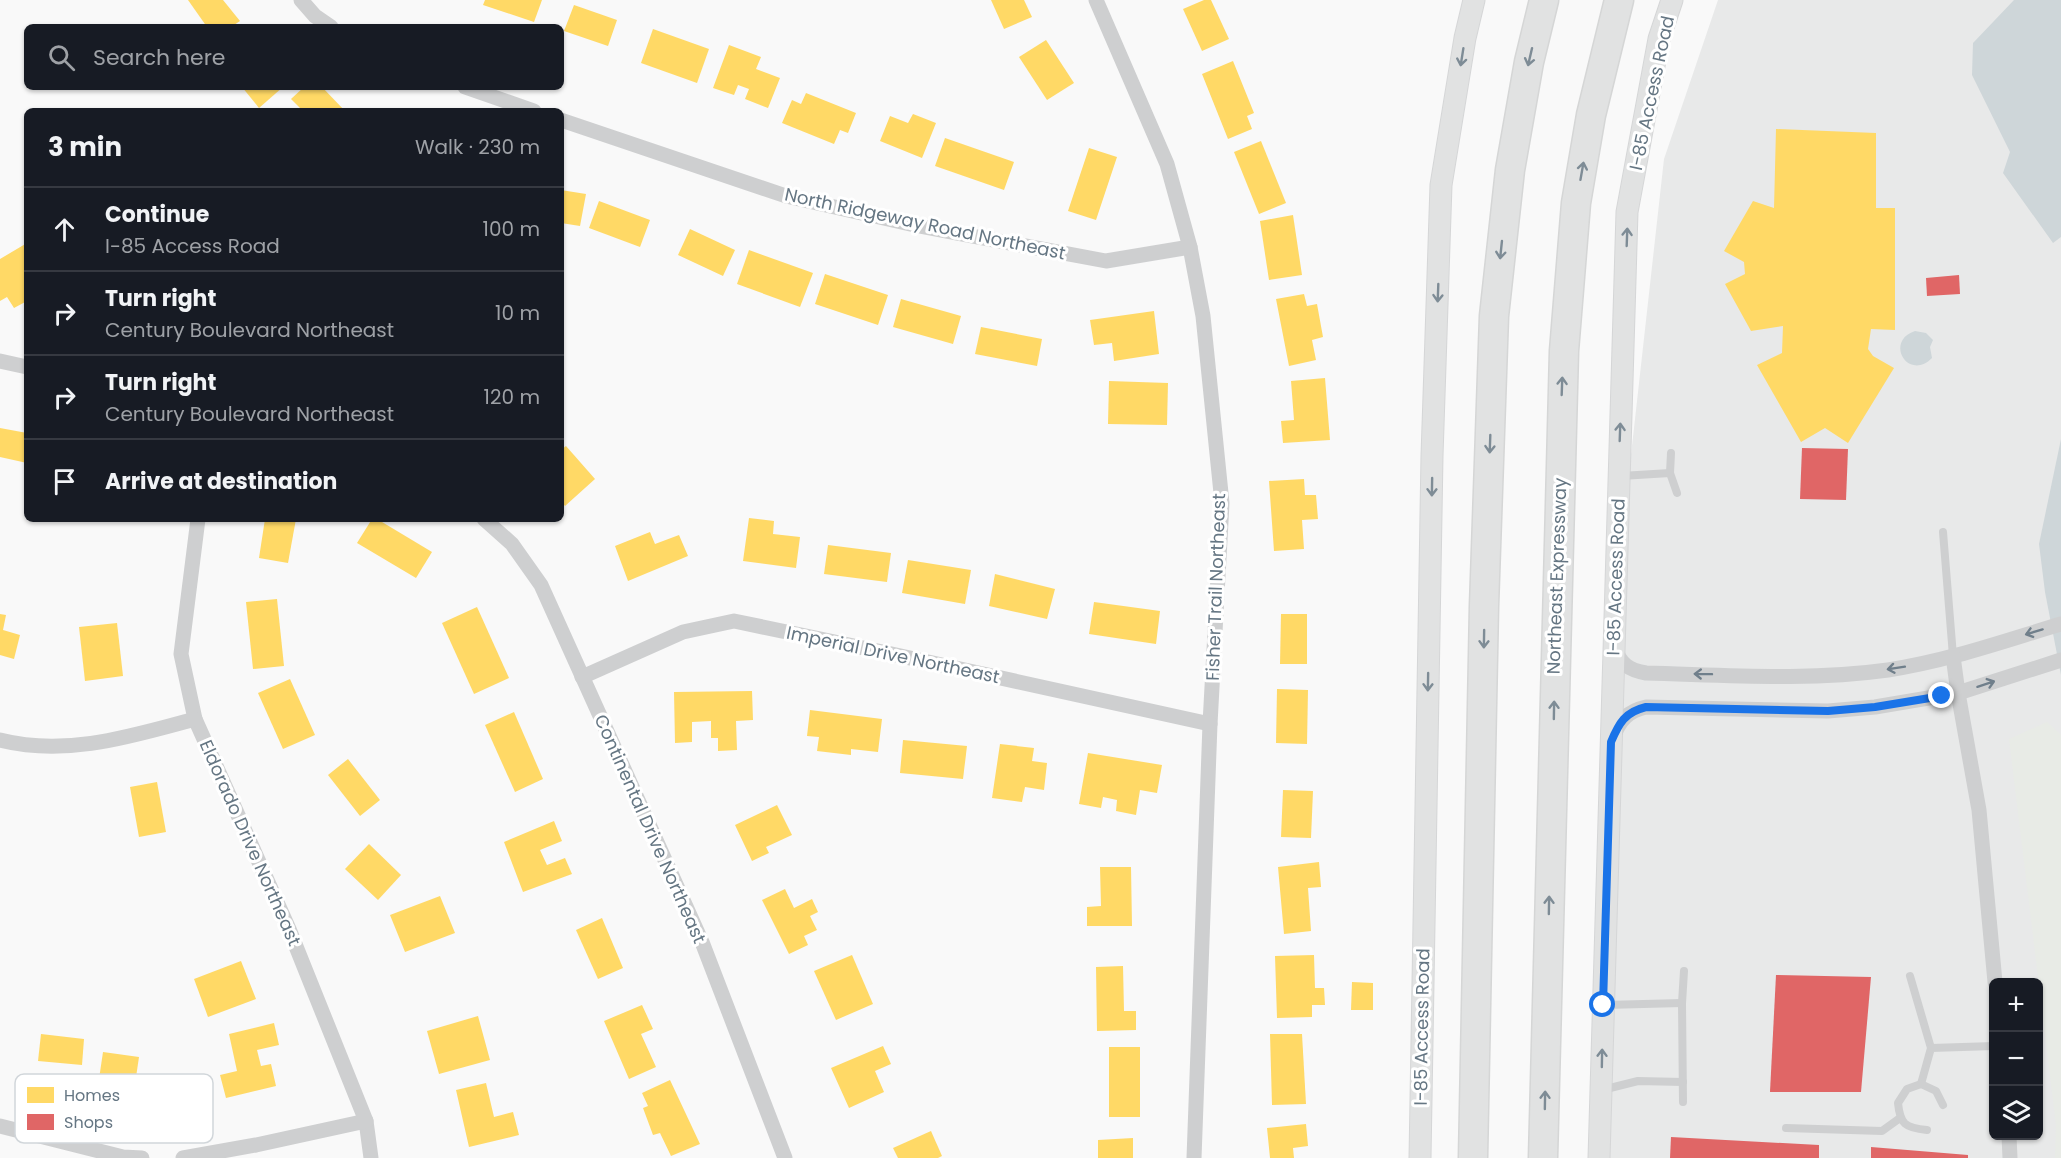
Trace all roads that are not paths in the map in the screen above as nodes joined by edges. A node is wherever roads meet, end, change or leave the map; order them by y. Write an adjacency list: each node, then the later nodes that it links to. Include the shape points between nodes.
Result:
1 (301, 0): 7 (street)
2 (1096, 0): 11 (street, Fisher Trail Northeast, via 1167,164)
3 (1474, 0): 56 (main road, I-85 Access Road, one-way to 56, via 1441,185)
4 (1544, 0): 57 (highway, one-way to 57, via 1510,170 1494,316)
5 (1619, 0): 58 (highway, Northeast Expressway, one-way to 5, via 1563,351 1576,203 1591,115)
6 (1672, 0): 16 (main road, I-85 Access Road, one-way to 6, via 1627,212 1659,39)
7 (327, 24)
8 (474, 90): 9 (street)
9 (525, 108)
10 (564, 121): 11 (street, North Ridgeway Road Northeast, via 786,196 919,226 1106,261)
11 (1190, 247): 28 (street, Fisher Trail Northeast, via 1203,316 1222,502)
12 (0, 361): 13 (street)
13 (24, 366)
14 (1671, 453): 15 (lane)
15 (1670, 473): 16 (lane); 17 (lane)
16 (1619, 476): 22 (main road, I-85 Access Road)
17 (1677, 493)
18 (198, 522): 27 (street, Eldorado Drive Northeast, via 181,654)
19 (487, 522): 25 (street, Continental Drive Northeast, via 512,544 541,585)
20 (1943, 532): 23 (lane)
21 (2061, 624): 23 (street, one-way to 23)
22 (1614, 644): 23 (street, one-way to 22, via 1887,670 1835,675 1646,673 1624,665); 30 (main road, I-85 Access Road)
23 (1953, 656): 26 (street)
24 (2061, 660): 26 (street, one-way to 24)
25 (582, 677): 28 (street, Imperial Drive Northeast, via 683,632 734,621); 54 (street, Continental Drive Northeast, via 702,942)
26 (1958, 693): 30 (street, via 1839,710 1646,707 1623,718); 33 (street, via 1979,810)
27 (195, 719): 29 (street, via 113,741 59,747); 44 (street, Eldorado Drive Northeast, via 289,929)
28 (1210, 724): 55 (street, Fisher Trail Northeast)
29 (0, 740)
30 (1611, 742): 35 (main road, I-85 Access Road)
31 (1684, 971): 34 (lane)
32 (1910, 976): 37 (lane)
33 (1995, 978)
34 (1682, 1003): 35 (lane); 38 (lane)
35 (1603, 1005): 40 (main road, I-85 Access Road, one-way to 35)
36 (1989, 1046): 37 (lane)
37 (1931, 1048): 39 (lane)
38 (1683, 1082): 40 (lane, via 1638,1081); 41 (lane)
39 (1921, 1084): 42 (lane, via 1936,1091); 43 (lane, via 1906,1089 1898,1103)
40 (1601, 1090): 59 (main road, I-85 Access Road)
41 (1683, 1102)
42 (1943, 1105)
43 (1900, 1118): 46 (lane, via 1882,1131); 48 (lane, via 1911,1129)
44 (366, 1120): 52 (street); 53 (street, Eldorado Drive Northeast)
45 (0, 1126): 47 (street)
46 (1786, 1128)
47 (15, 1130)
48 (1927, 1130)
49 (2009, 1140): 60 (street)
50 (67, 1143): 51 (street)
51 (141, 1158)
52 (183, 1158)
53 (371, 1158)
54 (786, 1158)
55 (1194, 1158)
56 (1420, 1158)
57 (1473, 1158)
58 (1543, 1158)
59 (1599, 1158)
60 (2010, 1158)

